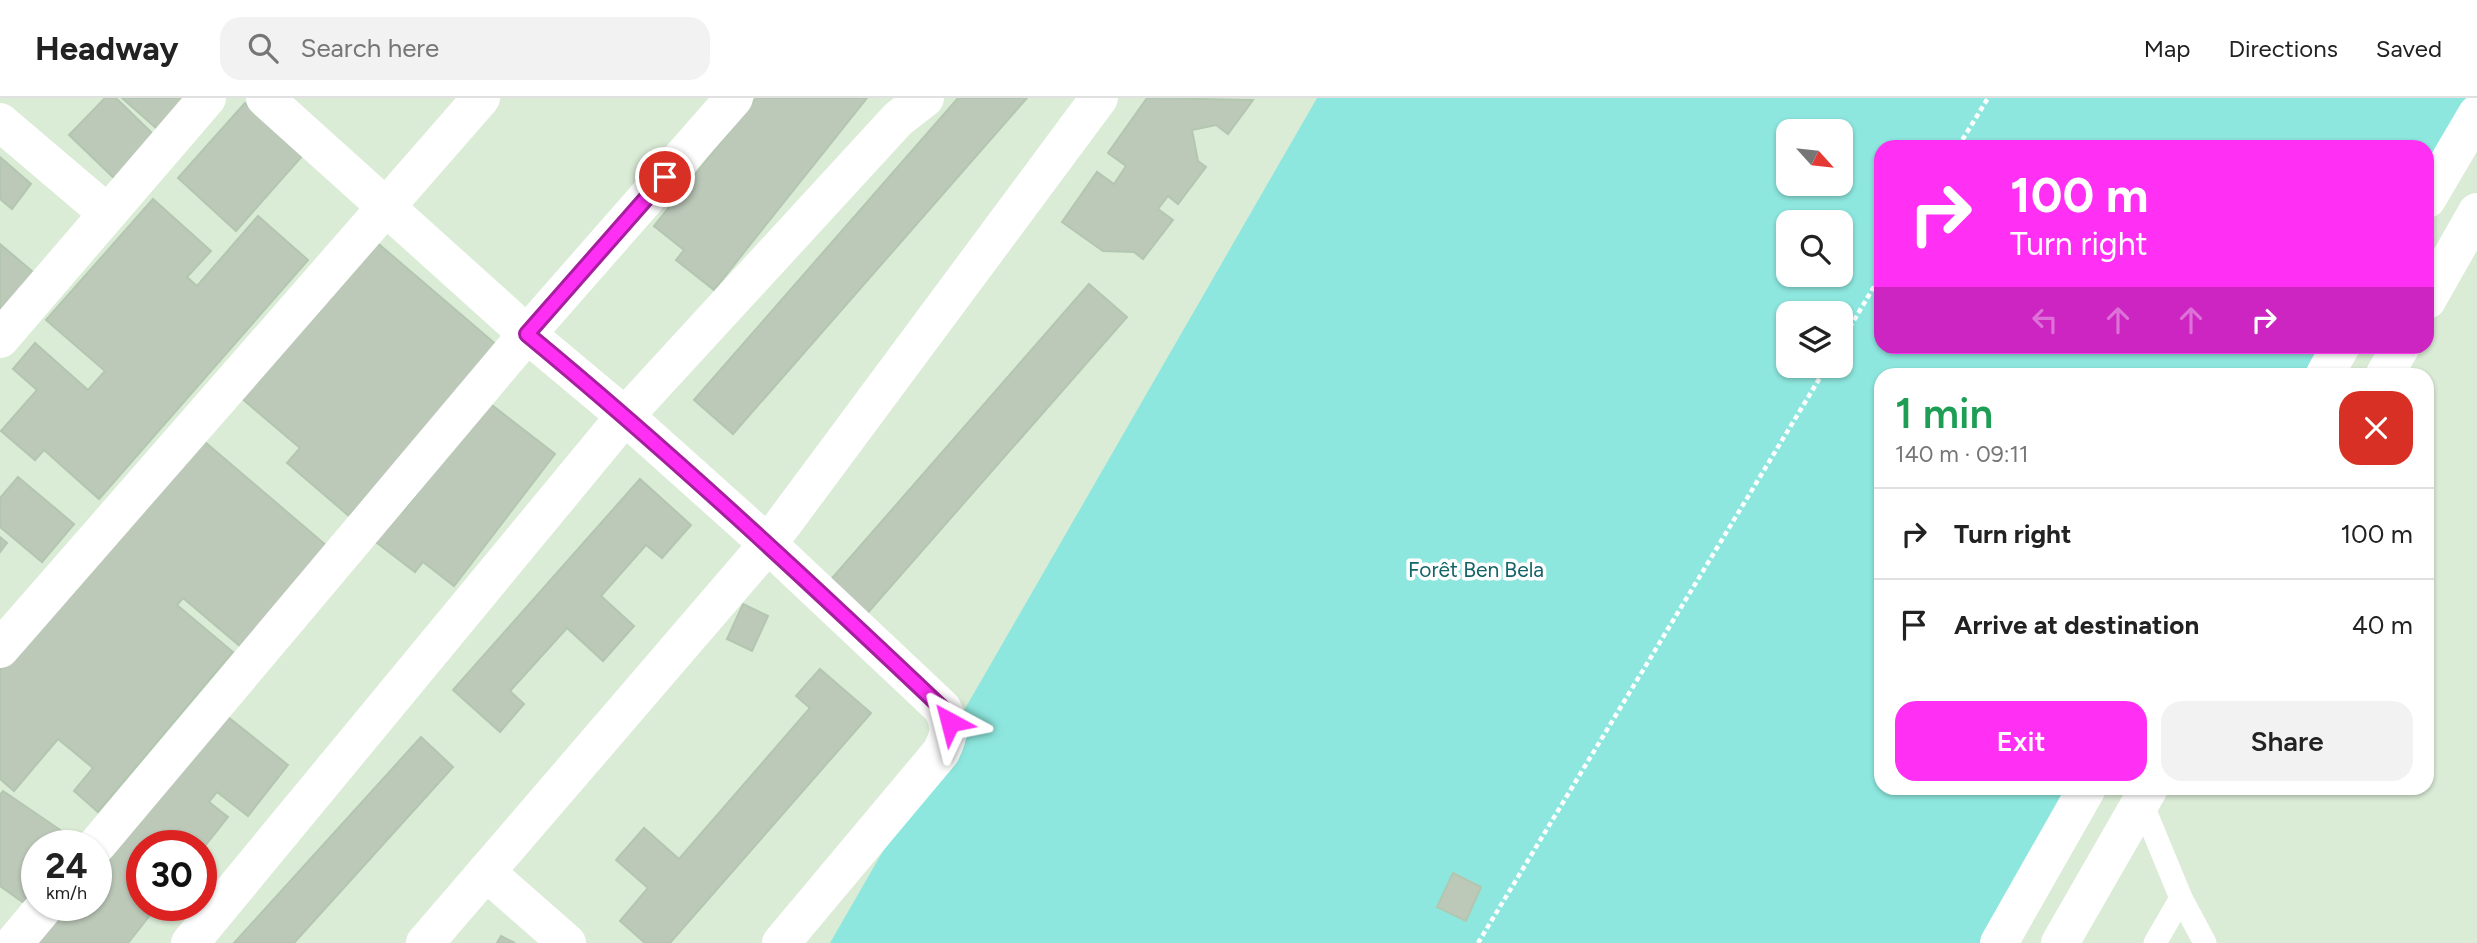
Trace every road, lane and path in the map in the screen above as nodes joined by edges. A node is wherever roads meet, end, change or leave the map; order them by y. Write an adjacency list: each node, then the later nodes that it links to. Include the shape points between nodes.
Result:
1 (207, 98): 14 (street)
2 (265, 98): 12 (street)
3 (481, 98): 12 (street)
4 (734, 98): 18 (street)
5 (925, 98): 21 (street, via 898,119)
6 (1099, 98): 22 (street)
7 (1988, 98): 10 (path)
8 (2477, 114): 11 (street)
9 (0, 122): 14 (street)
10 (1962, 140)
11 (2434, 187)
12 (384, 206): 18 (street); 23 (street)
13 (2477, 212): 16 (street)
14 (107, 213): 19 (street)
15 (1874, 287): 17 (path)
16 (2434, 288)
17 (1853, 322)
18 (527, 334): 21 (street); 27 (street)
19 (0, 340)
20 (1820, 378): 34 (path)
21 (625, 416): 22 (street); 30 (street)
22 (768, 544): 28 (street); 33 (street, via 942,708 950,722 941,751)
23 (0, 649)
24 (2083, 795): 35 (street)
25 (2144, 795): 36 (street)
26 (2145, 795): 29 (lane)
27 (109, 830)
28 (485, 872): 31 (street); 32 (street)
29 (2181, 898): 37 (lane); 38 (lane)
30 (190, 943)
31 (425, 943)
32 (567, 943)
33 (781, 943)
34 (1478, 943)
35 (1999, 943)
36 (2060, 943)
37 (2155, 943)
38 (2205, 943)

